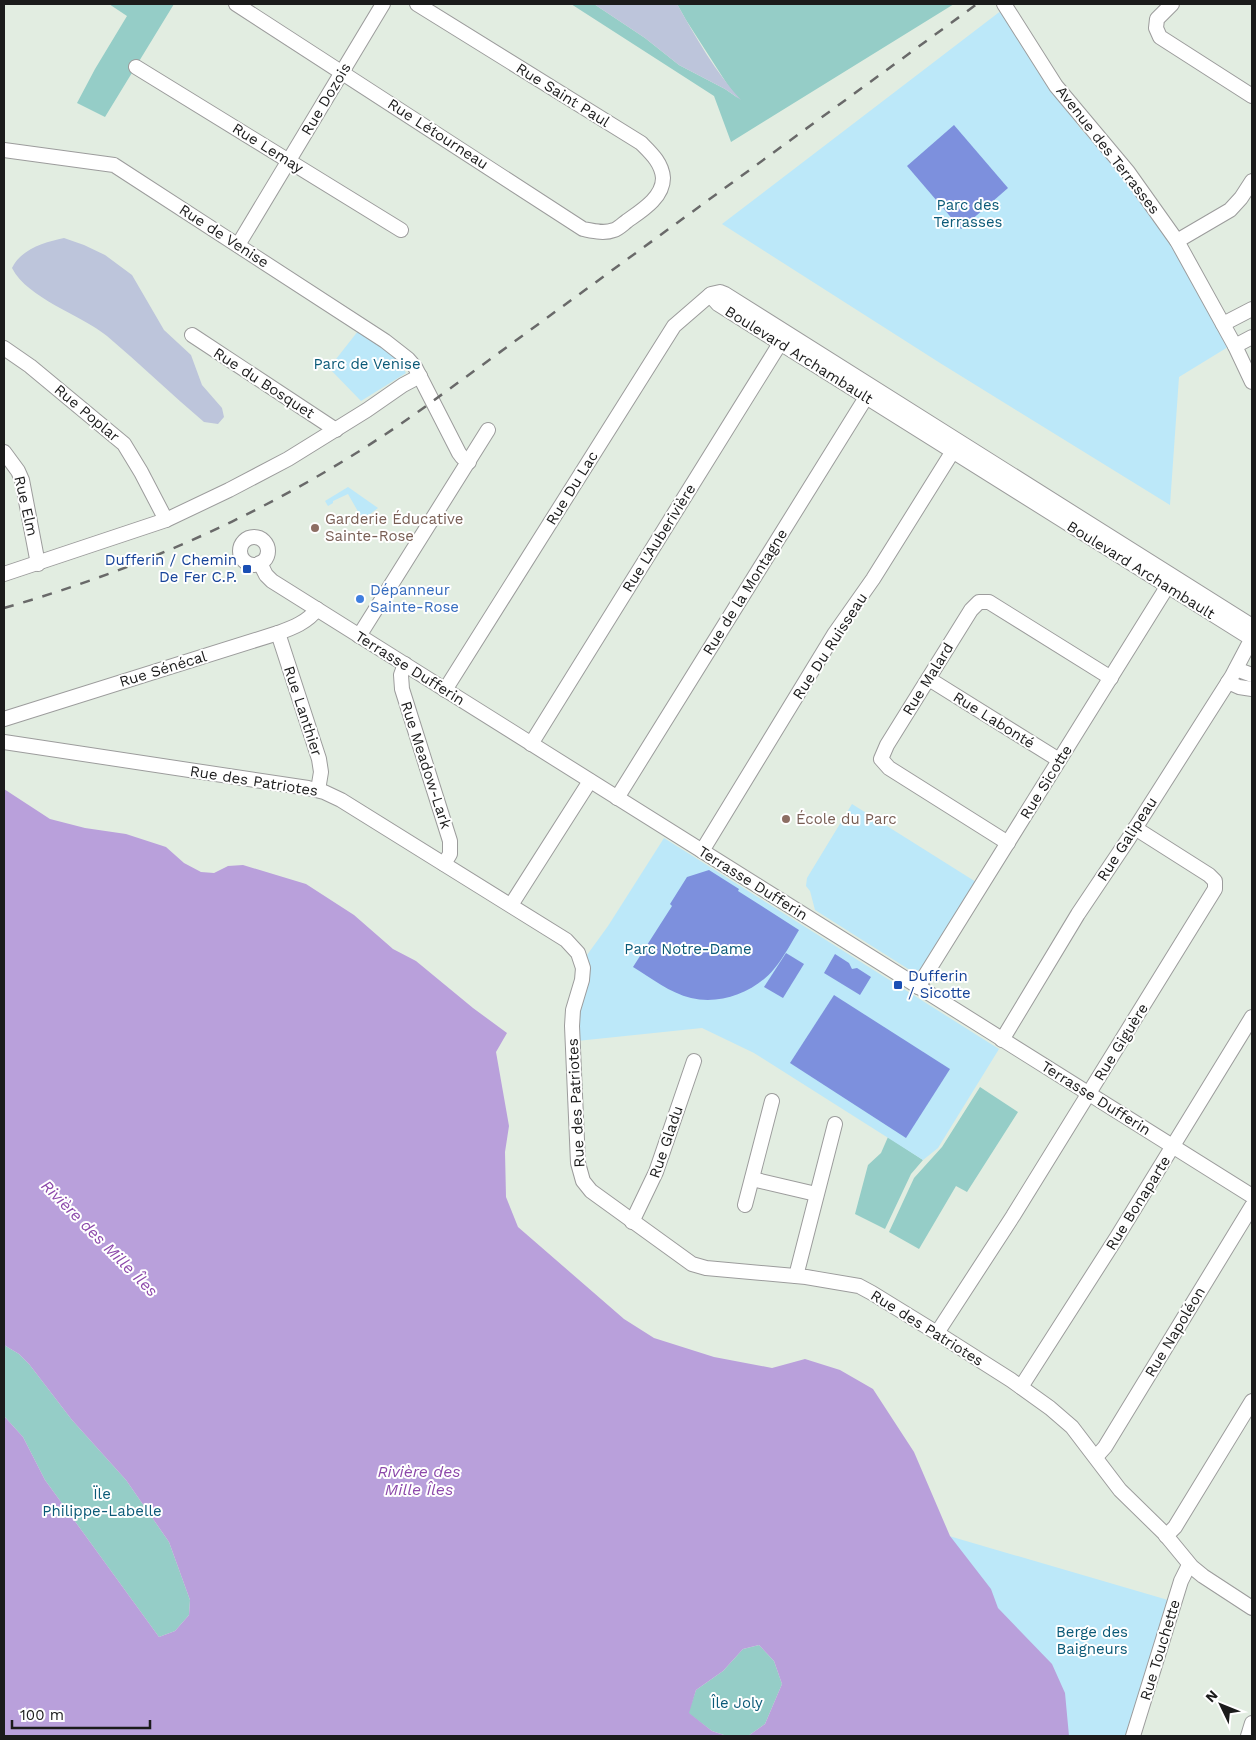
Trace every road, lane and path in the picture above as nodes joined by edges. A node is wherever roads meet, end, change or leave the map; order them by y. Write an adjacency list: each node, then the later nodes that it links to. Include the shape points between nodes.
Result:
1 (236, 4): 7 (street, Rue Létourneau)
2 (383, 4): 7 (street, Rue Dozois)
3 (417, 4): 12 (street, Rue Saint Paul, via 640,143 660,165 663,179 660,191)
4 (1004, 4): 14 (street, Avenue des Terrasses, via 1056,86 1128,172)
5 (1172, 4): 8 (street, via 1157,19 1160,37)
6 (136, 67): 10 (street, Rue Lemay)
7 (342, 72): 10 (street, Rue Dozois); 12 (street, Rue Létourneau, via 583,229 614,230)
8 (1252, 96)
9 (4, 150): 15 (street, Rue de Venise, via 114,165)
10 (289, 161): 13 (street, Rue Lemay); 15 (street, Rue Dozois)
11 (1252, 181): 14 (street, via 1230,210)
12 (644, 209)
13 (401, 230)
14 (1177, 241): 18 (street, Avenue des Terrasses)
15 (238, 245): 24 (street, Rue de Venise, via 385,341 408,359)
16 (710, 295): 21 (street, Boulevard Archambault, via 717,292 725,294); 48 (street, Rue Du Lac, via 674,326)
17 (1252, 309): 18 (street)
18 (1223, 324): 22 (street, Avenue des Terrasses)
19 (192, 335): 27 (street, Rue du Bosquet)
20 (1252, 336): 22 (street)
21 (784, 338): 26 (street, Boulevard Archambault); 52 (street, Rue L'Auberivière)
22 (1235, 346): 25 (street, Avenue des Terrasses)
23 (4, 348): 32 (street, Rue Poplar, via 124,444)
24 (420, 376): 27 (street); 31 (street, Rue de Venise, via 458,453)
25 (1252, 382)
26 (869, 392): 29 (street, Boulevard Archambault); 56 (street, Rue de la Montagne)
27 (336, 430): 32 (street, via 280,464)
28 (488, 430): 31 (street)
29 (956, 446): 36 (street, Boulevard Archambault); 59 (street, Rue Du Ruisseau, via 873,579 835,633)
30 (4, 452): 34 (street, Rue Elm, via 22,480)
31 (469, 462): 40 (street)
32 (166, 520): 34 (street)
33 (260, 563): 37 (street, Terrasse Dufferin, via 270,579)
34 (38, 564): 35 (street)
35 (4, 574)
36 (1170, 582): 38 (street, Boulevard Archambault); 41 (street, Boulevard Archambault); 45 (street, Rue Sicotte)
37 (317, 609): 39 (street, Rue Sénécal, via 301,623); 40 (street, Terrasse Dufferin)
38 (1252, 626)
39 (278, 633): 50 (street, Rue Sénécal); 55 (street, Rue Lanthier, via 319,759)
40 (359, 636): 42 (street, Terrasse Dufferin)
41 (1252, 639): 43 (street, Rue Galipeau)
42 (405, 664): 48 (street, Terrasse Dufferin); 60 (street, Rue Meadow-Lark, via 401,674 402,689 450,840 450,854)
43 (1236, 670): 44 (street); 47 (street, Rue Galipeau)
44 (1252, 675)
45 (1111, 678): 46 (street, Rue Malard, via 984,601 971,610); 53 (street, Rue Sicotte)
46 (929, 679): 53 (street, Rue Labonté); 58 (street, Rue Malard, via 887,744 882,762)
47 (1228, 682): 49 (street); 57 (street, Rue Galipeau)
48 (445, 690): 52 (street, Terrasse Dufferin)
49 (1252, 690)
50 (4, 719)
51 (4, 742): 55 (street, Rue des Patriotes)
52 (531, 744): 54 (street, Terrasse Dufferin)
53 (1059, 760): 58 (street, Rue Sicotte)
54 (590, 781): 56 (street, Terrasse Dufferin); 61 (street)
55 (318, 790): 60 (street, Rue des Patriotes, via 341,800)
56 (617, 798): 59 (street, Terrasse Dufferin)
57 (1135, 828): 64 (street, Rue Galipeau, via 1073,921); 66 (street, Rue Giguère, via 1209,875 1215,886)
58 (1008, 842): 62 (street, Rue Sicotte)
59 (702, 851): 62 (street, Terrasse Dufferin)
60 (444, 864): 61 (street, Rue des Patriotes)
61 (511, 905): 75 (street, Rue des Patriotes, via 566,940 580,958 583,973 572,1026 579,1171 591,1191)
62 (918, 987): 64 (street, Terrasse Dufferin)
63 (1252, 1017): 69 (street, Rue Bonaparte)
64 (1002, 1040): 66 (street, Terrasse Dufferin)
65 (694, 1061): 75 (street, Rue Gladu, via 654,1178)
66 (1088, 1094): 69 (street, Terrasse Dufferin); 77 (street, Rue Giguère)
67 (772, 1101): 70 (street)
68 (835, 1124): 71 (street)
69 (1173, 1147): 72 (street, Terrasse Dufferin); 78 (street, Rue Bonaparte)
70 (752, 1180): 71 (street); 73 (street)
71 (816, 1194): 76 (street)
72 (1252, 1196)
73 (745, 1205)
74 (1252, 1206): 80 (street, Rue Napoléon)
75 (632, 1222): 76 (street, Rue des Patriotes, via 696,1266)
76 (796, 1276): 77 (street, Rue des Patriotes, via 864,1288)
77 (937, 1333): 78 (street, Rue des Patriotes)
78 (1021, 1387): 80 (street, Rue des Patriotes, via 1063,1419)
79 (1252, 1402): 81 (street, via 1175,1527)
80 (1096, 1457): 81 (street, Rue des Patriotes, via 1120,1490)
81 (1166, 1536): 82 (street, Rue des Patriotes)
82 (1189, 1565): 83 (street, Rue des Patriotes); 85 (street, Rue Touchette, via 1181,1581)
83 (1252, 1608)
84 (1252, 1723): 86 (street)
85 (1133, 1736)
86 (1248, 1736)

